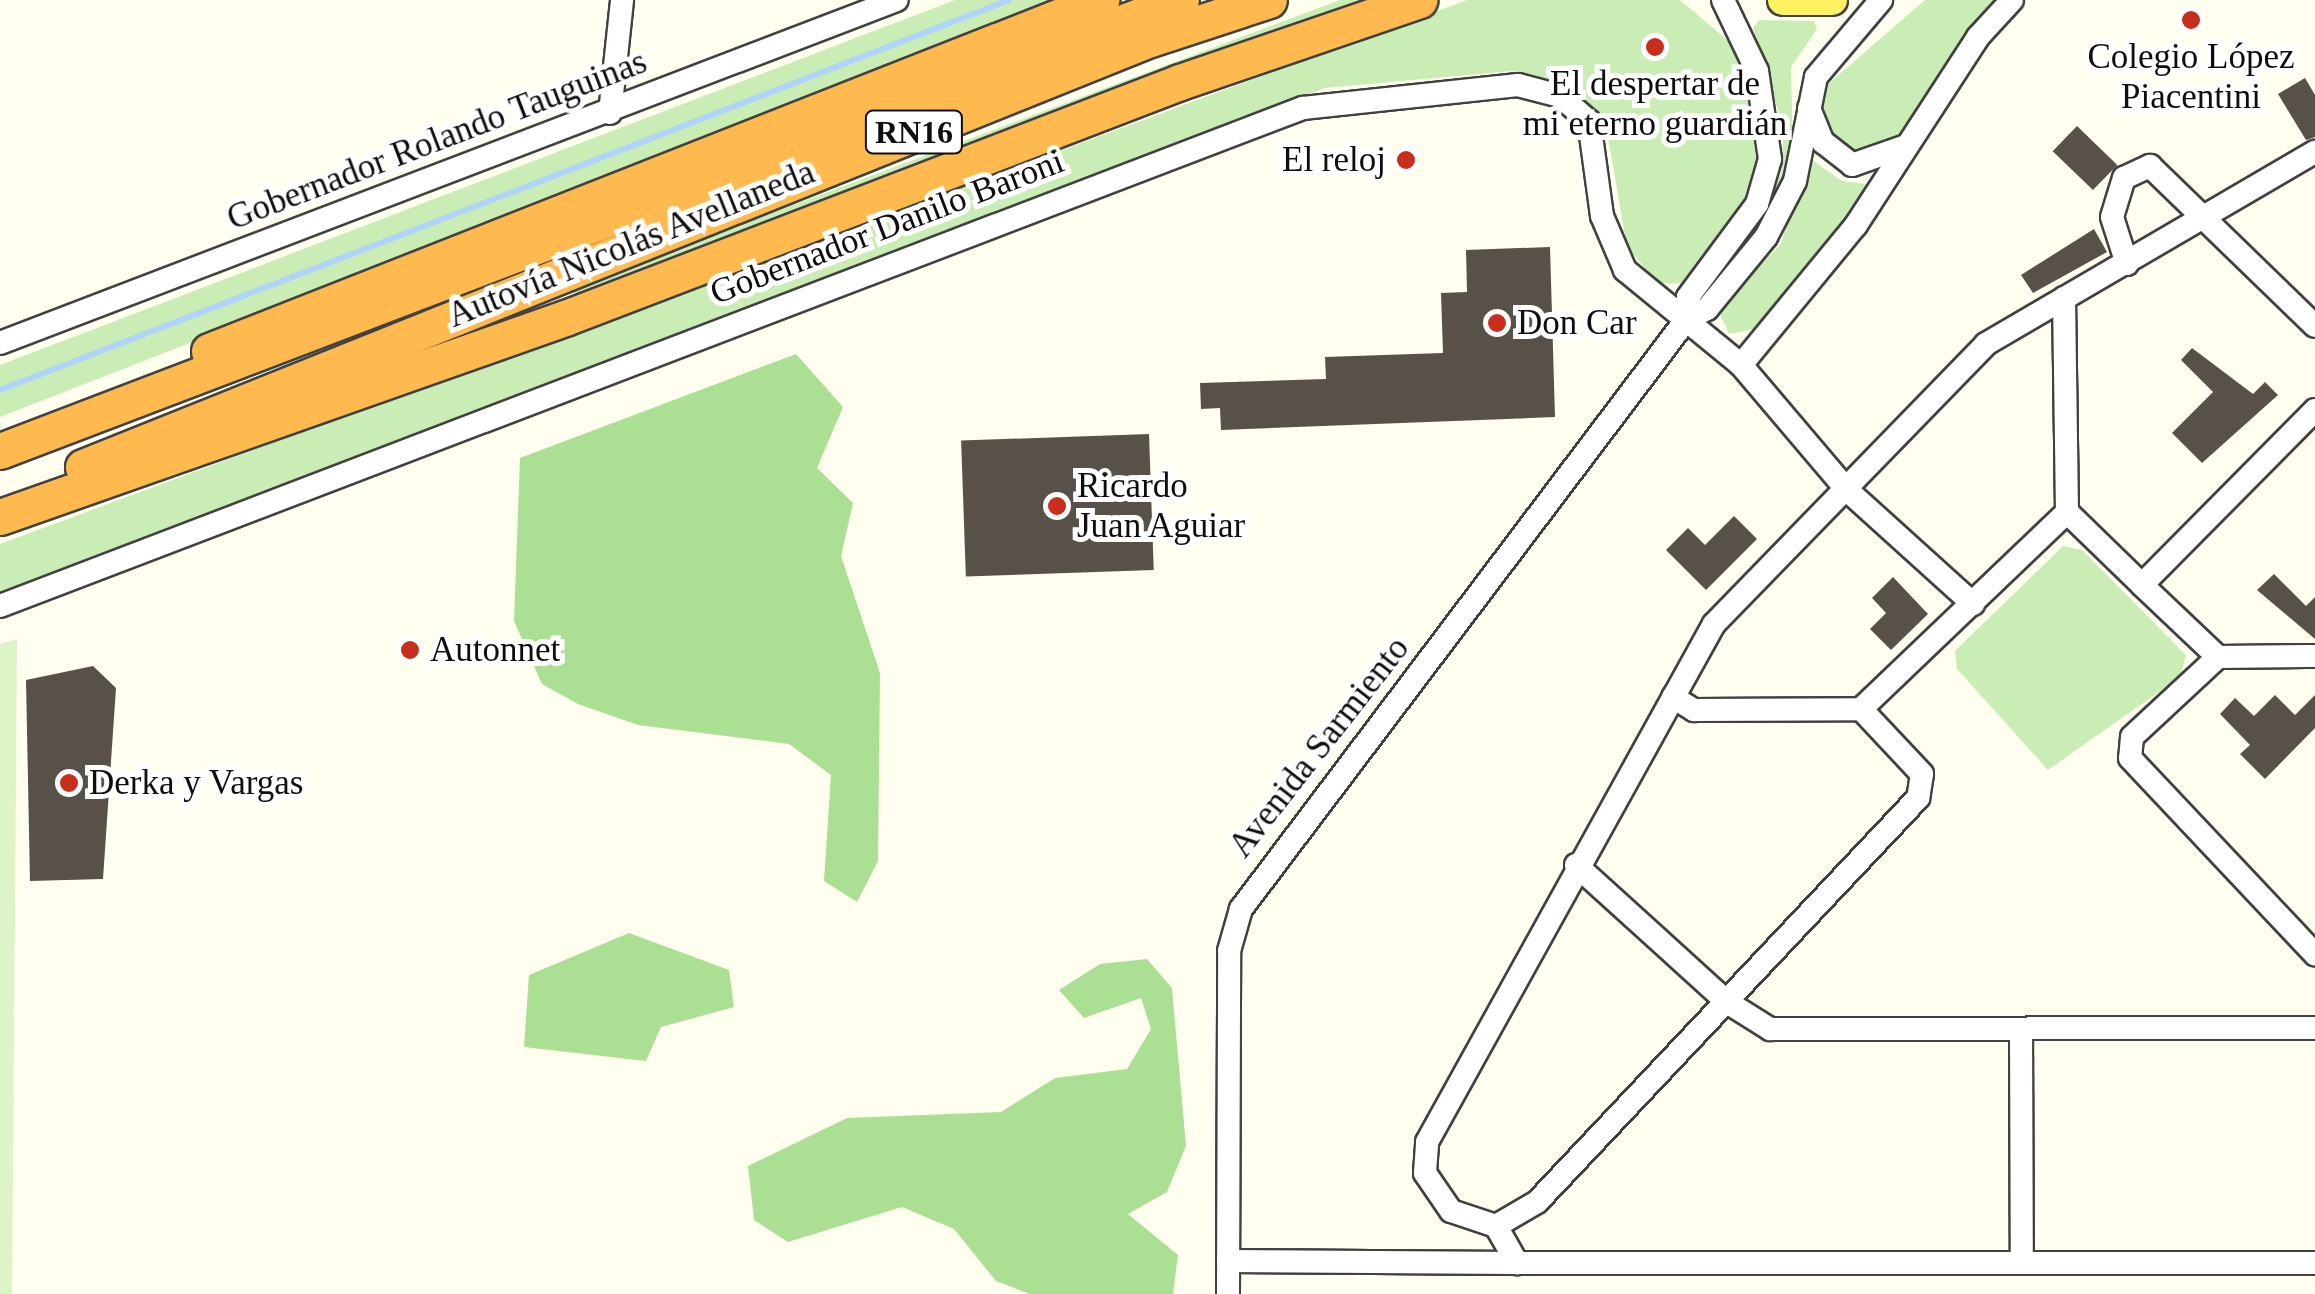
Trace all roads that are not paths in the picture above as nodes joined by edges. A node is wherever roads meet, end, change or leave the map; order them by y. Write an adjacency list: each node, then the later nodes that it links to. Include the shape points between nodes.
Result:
1 (622, 0): 13 (street)
2 (897, 0): 13 (street, Gobernador Rolando Tauguinas)
3 (1101, 0): 24 (highway)
4 (1181, 0): 25 (highway, Autovía Nicolás Avellaneda / RN16)
5 (1269, 0): 27 (highway, Autovía Nicolás Avellaneda / RN16, via 1150,39 524,286)
6 (1419, 0): 29 (highway, via 1180,82 565,318)
7 (1723, 0): 19 (street, Avenida Sarmiento, via 1758,71 1770,159 1757,204 1688,297)
8 (1783, 0): 9 (main road)
9 (1832, 0)
10 (1882, 0): 12 (street, Avenida Sarmiento, via 1826,61)
11 (2012, 0): 14 (street, via 1978,37)
12 (1808, 107): 14 (street, via 1822,142 1852,165 1888,158); 19 (street, Avenida Sarmiento, via 1795,182 1778,221 1707,309)
13 (610, 113): 21 (street, Gobernador Rolando Tauguinas)
14 (1917, 138): 22 (street)
15 (2315, 152): 16 (street)
16 (2201, 218): 17 (street); 17 (street, via 2150,166 2124,178 2112,218); 20 (street)
17 (2127, 264): 18 (street)
18 (2064, 298): 26 (street, via 1986,344); 28 (street)
19 (1686, 320): 22 (street, Gobernador Danilo Baroni); 32 (street, Gobernador Danilo Baroni, via 1639,285 1610,245 1594,136 1579,108 1560,96 1518,85 1302,108); 43 (street, Avenida Sarmiento, via 1241,909 1229,951)
20 (2315, 326)
21 (0, 343)
22 (1741, 365): 26 (street, Gobernador Danilo Baroni)
23 (2315, 410): 30 (street)
24 (0, 434)
25 (0, 451)
26 (1847, 490): 31 (street, Gobernador Danilo Baroni); 35 (street, via 1714,624)
27 (0, 504)
28 (2067, 512): 30 (street); 31 (street)
29 (0, 517)
30 (2142, 586): 34 (street)
31 (1974, 604): 36 (street)
32 (0, 606)
33 (2315, 656): 34 (street)
34 (2218, 657): 38 (street, via 2132,736 2130,758)
35 (1674, 697): 36 (street, via 1694,710); 37 (street)
36 (1861, 709): 39 (street, via 1922,774 1918,798)
37 (1576, 864): 39 (street); 42 (street, via 1427,1142 1425,1173 1435,1196 1450,1211)
38 (2315, 954)
39 (1727, 1002): 40 (street, via 1770,1029); 42 (street, via 1536,1202)
40 (2021, 1028): 41 (street); 44 (street)
41 (2315, 1028)
42 (1496, 1226): 46 (street)
43 (1228, 1261): 46 (street); 47 (street, Avenida Sarmiento)
44 (2022, 1263): 45 (street); 46 (street)
45 (2315, 1263)
46 (1517, 1264)
47 (1228, 1294)

